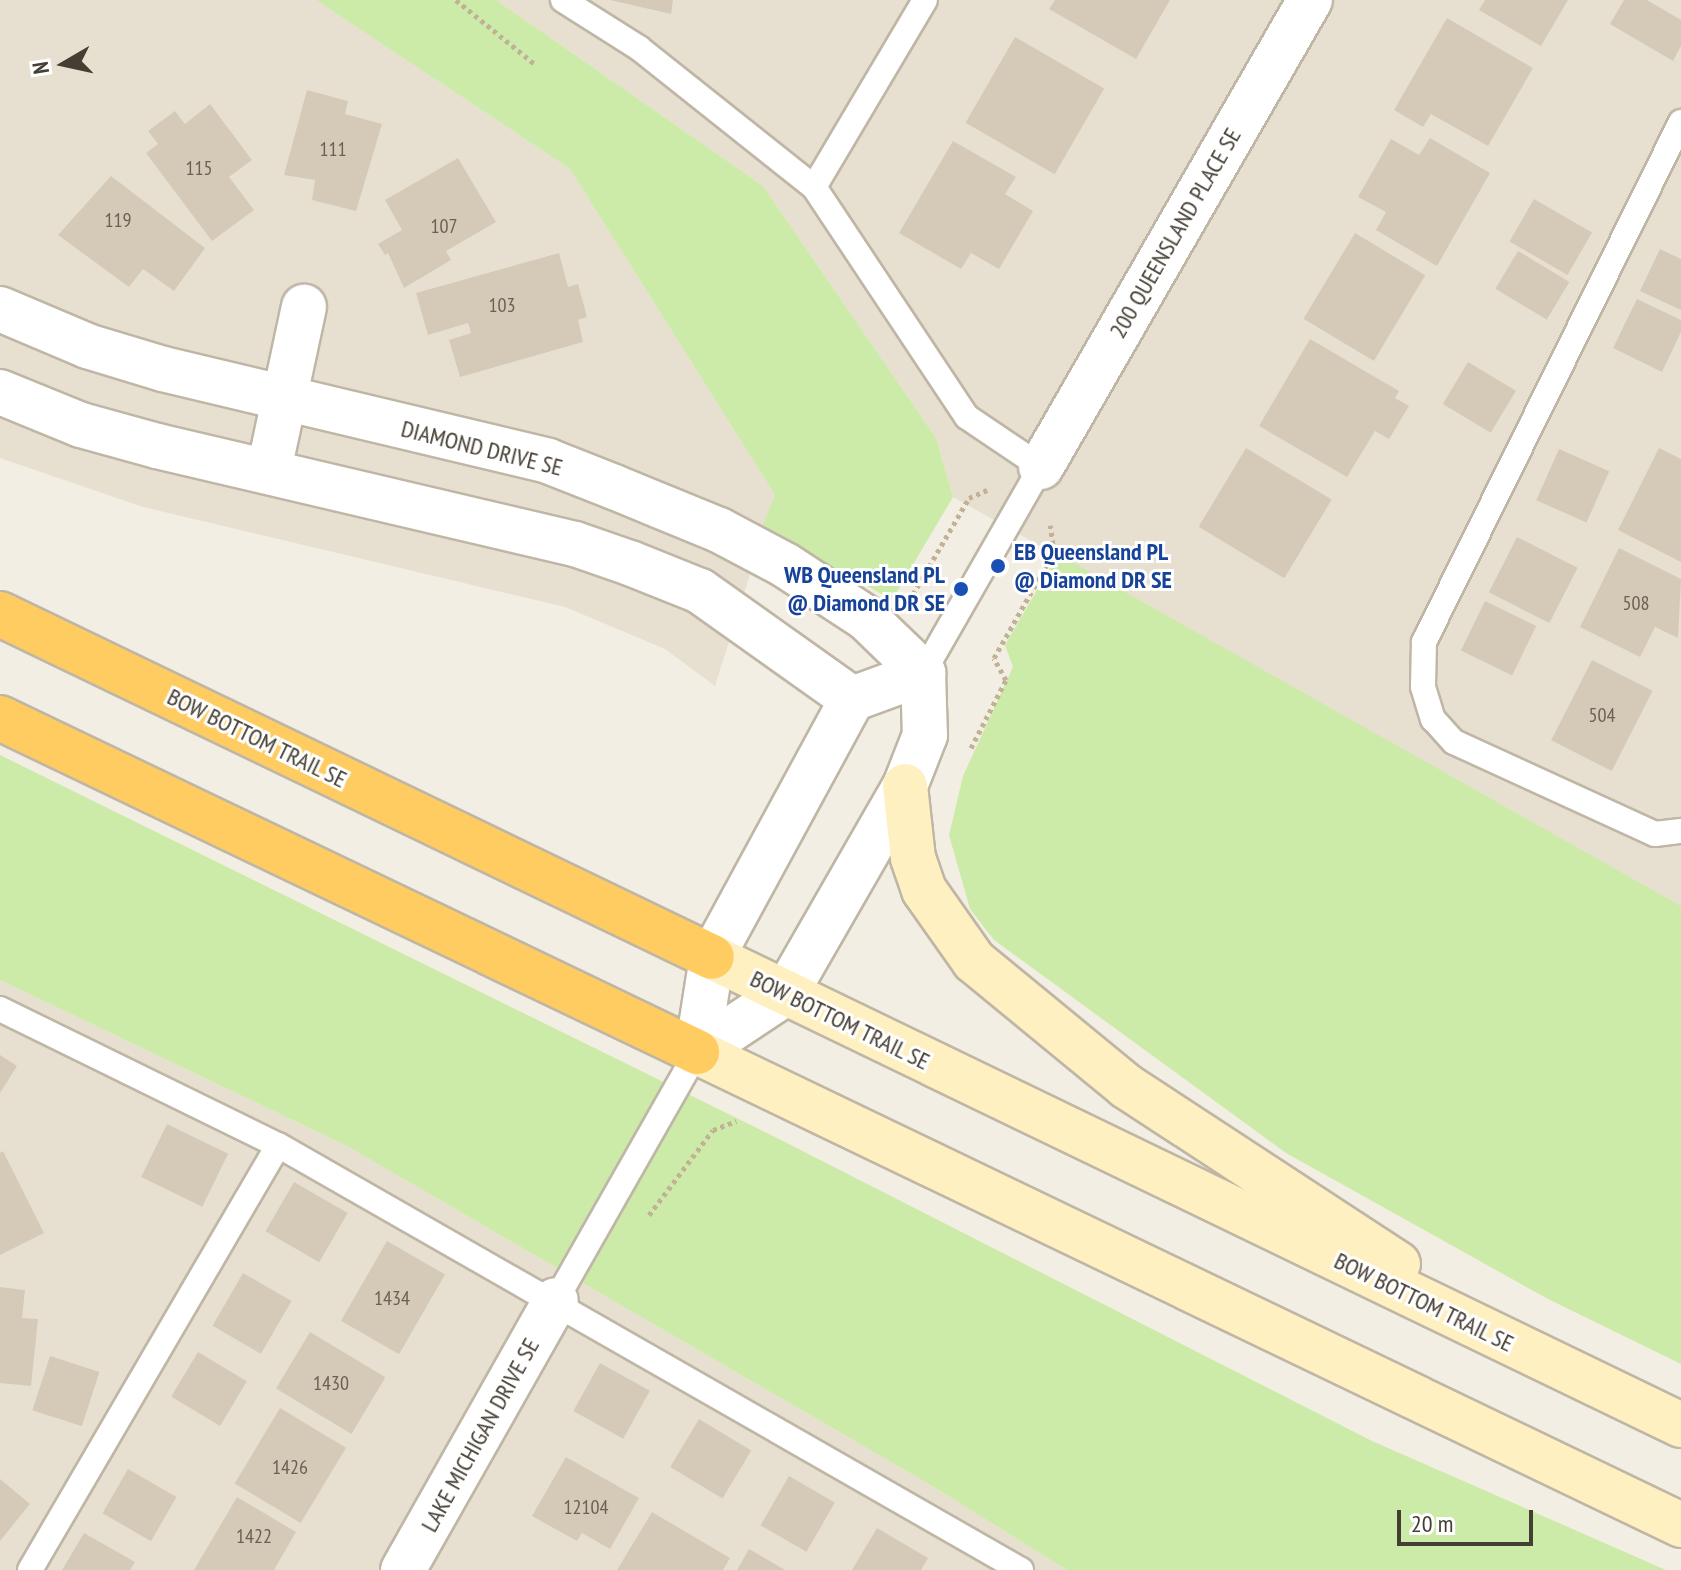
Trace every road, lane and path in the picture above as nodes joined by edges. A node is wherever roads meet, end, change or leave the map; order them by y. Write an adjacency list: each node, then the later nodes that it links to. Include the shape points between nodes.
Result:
1 (456, 0): 5 (path)
2 (563, 0): 7 (lane, via 639,48)
3 (925, 0): 7 (lane)
4 (1310, 0): 12 (street, 200 QUEENSLAND PLACE SE)
5 (536, 65)
6 (1681, 122): 23 (lane, via 1424,642 1423,687 1433,719 1454,742 1655,834)
7 (814, 187): 12 (lane, via 967,417)
8 (304, 307): 11 (street)
9 (0, 309): 11 (street, DIAMOND DRIVE SE, via 87,346)
10 (0, 392): 13 (street, via 81,425)
11 (281, 398): 13 (street); 18 (street, DIAMOND DRIVE SE, via 548,461 719,530 866,618)
12 (1041, 467): 18 (lane)
13 (269, 470): 19 (street, via 575,544 644,569 700,591)
14 (969, 498): 16 (path)
15 (1054, 552): 21 (path, via 995,656 1006,680)
16 (906, 607)
17 (0, 614): 24 (highway, BOW BOTTOM TRAIL SE)
18 (923, 673): 19 (street); 22 (street, via 925,735)
19 (852, 699): 24 (street)
20 (0, 718): 27 (highway)
21 (967, 756)
22 (905, 786): 25 (street); 32 (main road, via 913,858 924,890 974,961 1007,993 1126,1086)
23 (1681, 831)
24 (712, 957): 25 (main road, BOW BOTTOM TRAIL SE); 27 (street)
25 (786, 993): 27 (street); 32 (main road, BOW BOTTOM TRAIL SE)
26 (0, 1009): 29 (lane)
27 (697, 1052): 31 (lane); 34 (main road)
28 (737, 1121): 30 (path, via 713,1130)
29 (278, 1145): 31 (lane); 36 (lane)
30 (642, 1224)
31 (556, 1300): 35 (street, LAKE MICHIGAN DRIVE SE); 37 (lane)
32 (1559, 1367): 33 (main road, BOW BOTTOM TRAIL SE)
33 (1681, 1425)
34 (1681, 1525)
35 (419, 1565)
36 (30, 1570)
37 (1021, 1570)

